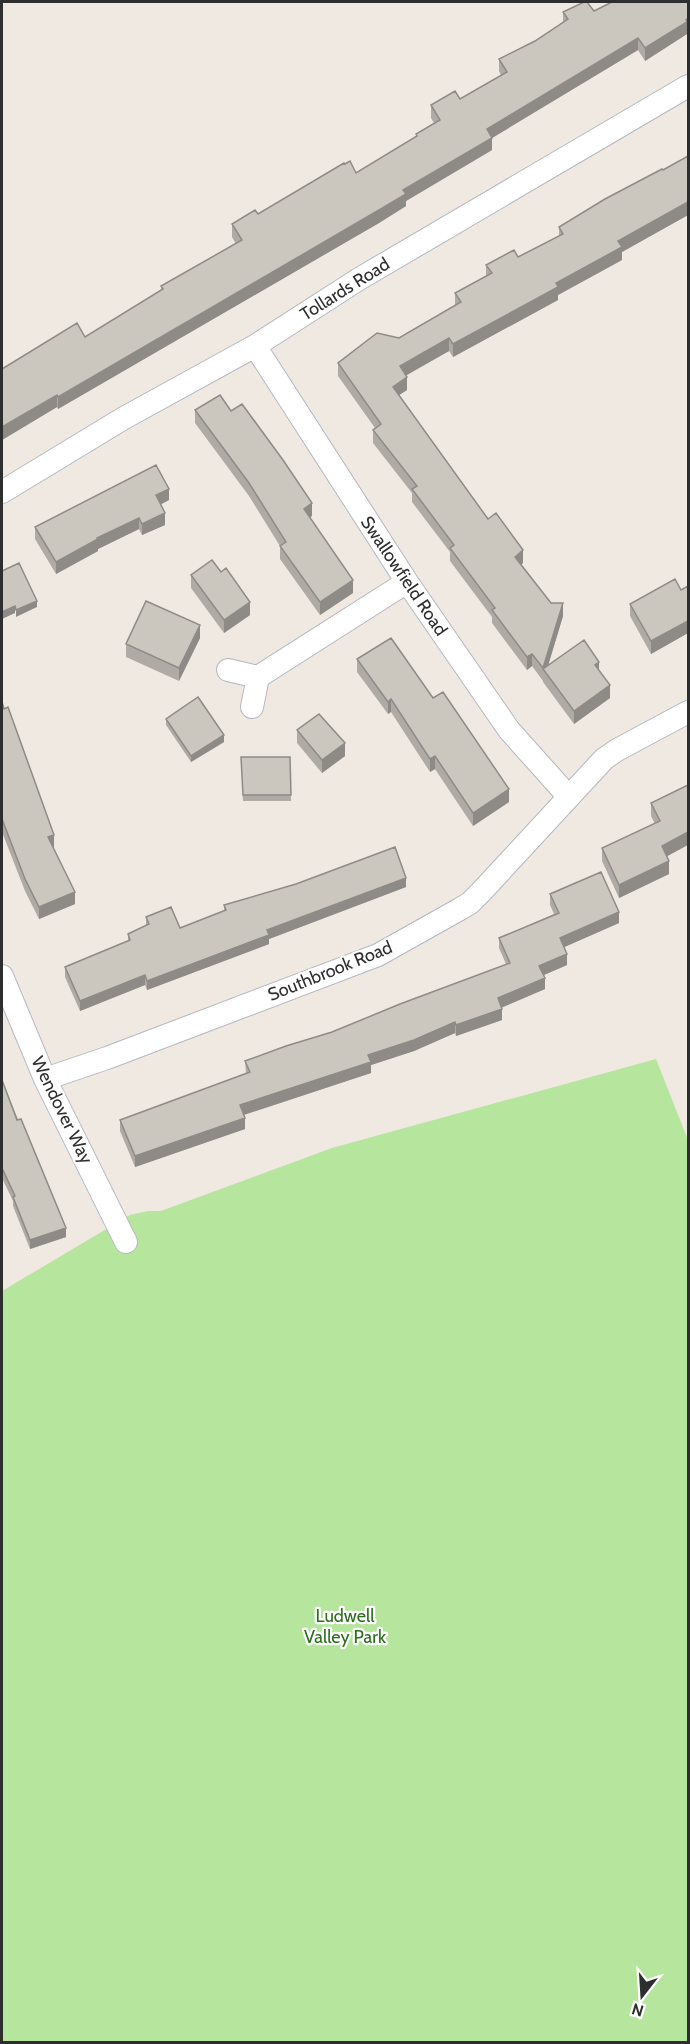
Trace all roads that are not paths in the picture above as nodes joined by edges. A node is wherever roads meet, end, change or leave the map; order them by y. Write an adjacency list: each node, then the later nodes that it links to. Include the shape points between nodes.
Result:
1 (688, 86): 2 (street, Tollards Road, via 369,273)
2 (255, 346): 3 (street, Tollards Road, via 124,418); 4 (street, Swallowfield Road)
3 (2, 492)
4 (407, 582): 6 (street); 9 (street, Swallowfield Road, via 508,730)
5 (228, 670): 6 (street)
6 (258, 677): 7 (street)
7 (252, 707)
8 (688, 712): 9 (street, Southbrook Road, via 611,754)
9 (568, 796): 11 (street, Southbrook Road, via 470,903 378,955)
10 (2, 976): 11 (street, Wendover Way)
11 (45, 1079): 12 (street, Wendover Way)
12 (126, 1242)

